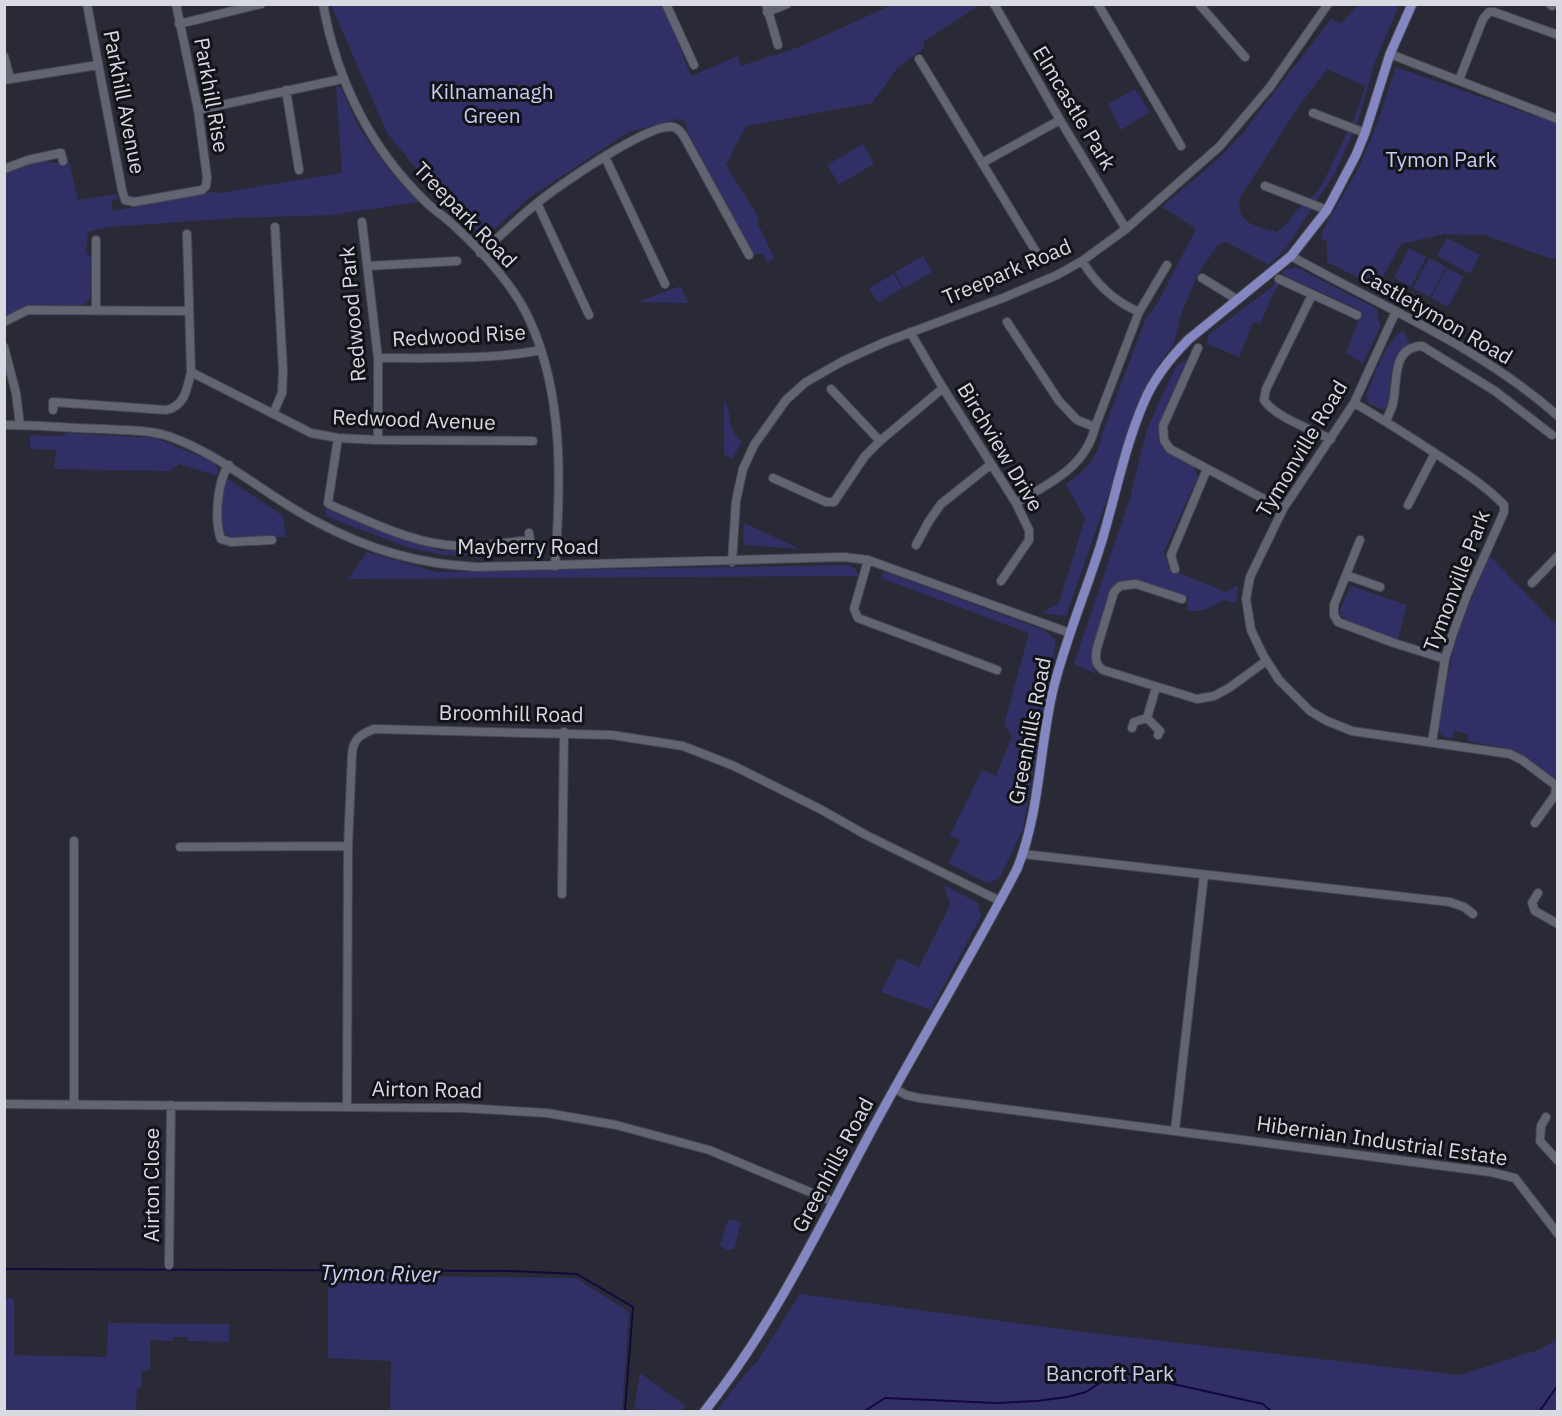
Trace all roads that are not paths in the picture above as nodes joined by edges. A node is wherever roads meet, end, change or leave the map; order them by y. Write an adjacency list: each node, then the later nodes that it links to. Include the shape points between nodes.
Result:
1 (87, 4): 20 (street, Parkhill Avenue)
2 (176, 4): 13 (street, Parkhill Rise)
3 (261, 4): 13 (street)
4 (323, 4): 23 (street, Treepark Road)
5 (666, 4): 21 (street)
6 (787, 4): 12 (street)
7 (994, 4): 29 (street, Elmcastle Park)
8 (1199, 4): 18 (street)
9 (1328, 4): 43 (street, Treepark Road, via 1270,87 1220,146)
10 (1413, 4): 16 (main road, Greenhills Road)
11 (1100, 5): 31 (street)
12 (766, 8): 15 (street)
13 (179, 24): 26 (street, Parkhill Rise)
14 (1557, 35): 24 (street, via 1489,12)
15 (778, 45)
16 (1390, 54): 24 (street); 30 (main road, Greenhills Road)
17 (4, 56): 22 (street)
18 (1245, 57)
19 (919, 59): 34 (street)
20 (98, 65): 22 (street); 38 (street, Parkhill Avenue, via 124,202)
21 (694, 65)
22 (7, 79)
23 (342, 79): 25 (street); 46 (street, Treepark Road, via 379,147 426,202)
24 (1459, 80): 28 (street)
25 (286, 90): 26 (street); 36 (street)
26 (198, 110): 38 (street, Parkhill Rise, via 207,177)
27 (1313, 114): 30 (street)
28 (1557, 119)
29 (1059, 120): 34 (street); 43 (street, Elmcastle Park)
30 (1365, 133): 40 (main road, Greenhills Road)
31 (1181, 146)
32 (605, 157): 39 (street); 47 (street, via 662,128 678,130); 56 (street)
33 (63, 161): 35 (street, via 61,153)
34 (982, 164): 48 (street)
35 (4, 169)
36 (299, 170)
37 (1265, 186): 40 (street)
38 (202, 190)
39 (537, 203): 46 (street); 63 (street)
40 (1327, 210): 49 (main road, Greenhills Road)
41 (362, 222): 53 (street, Redwood Park)
42 (275, 227): 77 (street, via 283,370 282,393)
43 (1126, 229): 51 (street, Treepark Road)
44 (188, 234): 60 (street)
45 (96, 240): 59 (street)
46 (480, 253): 70 (street, Treepark Road, via 512,290)
47 (749, 255)
48 (1038, 255)
49 (1291, 256): 58 (main road, Greenhills Road); 61 (street, Castletymon Road)
50 (457, 261): 53 (street)
51 (1082, 261): 62 (street, via 1109,294); 67 (street, Treepark Road, via 1003,298)
52 (1167, 265): 62 (street)
53 (367, 266): 71 (street, Redwood Park)
54 (1202, 278): 58 (street)
55 (1279, 279): 57 (street)
56 (664, 284)
57 (1312, 295): 64 (street); 85 (street, via 1264,400 1283,415)
58 (1238, 300): 111 (main road, Greenhills Road, via 1175,353 1144,401)
59 (96, 311): 60 (street); 65 (street, via 28,310)
60 (188, 311): 72 (street)
61 (1396, 311): 75 (street, Tymonville Road); 78 (street, Castletymon Road, via 1497,369)
62 (1139, 312): 82 (street)
63 (589, 315)
64 (1357, 315)
65 (4, 322)
66 (1007, 322): 82 (street, via 1059,401 1077,420)
67 (910, 332): 73 (street, Birchview Drive); 103 (street, Treepark Road, via 843,361 806,382 786,400 754,445 743,470 736,501)
68 (4, 348): 81 (street)
69 (1198, 348): 92 (street, via 1164,426 1164,440 1170,449)
70 (541, 350): 71 (street, Redwood Rise, via 460,357); 104 (street, Treepark Road, via 559,441)
71 (378, 358): 86 (street, Redwood Park)
72 (190, 372): 76 (street, via 182,401 175,408 53,402); 77 (street, Redwood Avenue)
73 (943, 388): 88 (street); 91 (street, Birchview Drive)
74 (831, 389): 88 (street)
75 (1354, 403): 79 (street, Tymonville Park); 85 (street, Tymonville Road)
76 (53, 410)
77 (273, 414): 84 (street, Redwood Avenue, via 311,433)
78 (1557, 416)
79 (1386, 421): 83 (street, via 1393,406 1398,366 1406,351 1422,346 1495,391); 89 (street, Tymonville Park)
80 (4, 425): 81 (street, Mayberry Road)
81 (20, 425): 90 (street, Mayberry Road, via 152,432)
82 (1095, 427): 94 (street, via 1088,448 1070,470)
83 (1551, 435)
84 (338, 438): 86 (street, Redwood Avenue); 97 (street, via 328,503 333,507 402,534 459,546 530,540)
85 (1331, 439): 96 (street, Tymonville Road)
86 (378, 440): 87 (street, Redwood Avenue)
87 (533, 441)
88 (880, 441): 93 (street, via 834,502)
89 (1435, 453): 95 (street); 112 (street, Tymonville Park, via 1504,505)
90 (229, 465): 98 (street, via 220,482 217,530 221,539); 104 (street, Mayberry Road, via 316,522 395,555 422,562 477,567)
91 (990, 465): 94 (street, Birchview Drive); 100 (street, via 941,504)
92 (1207, 469): 96 (street); 105 (street, via 1171,555)
93 (773, 478)
94 (1016, 503): 107 (street, Birchview Drive, via 1029,530 1029,540)
95 (1408, 505)
96 (1283, 509): 113 (street, Tymonville Road, via 1250,578 1246,599 1251,630)
97 (529, 533)
98 (272, 540)
99 (1360, 540): 106 (street)
100 (916, 545)
101 (1557, 556): 108 (street)
102 (868, 560): 103 (street, Mayberry Road); 111 (street, Mayberry Road); 114 (street, via 854,609 858,618)
103 (732, 562): 104 (street, Mayberry Road)
104 (555, 566)
105 (1175, 569)
106 (1346, 575): 109 (street); 112 (street, via 1334,605 1338,622)
107 (1001, 581)
108 (1532, 583)
109 (1380, 587)
110 (1182, 599): 115 (street, via 1136,584 1120,586 1114,592 1097,648 1095,658 1103,670)
111 (1070, 633): 126 (main road, Greenhills Road, via 1053,690)
112 (1445, 659): 120 (street, Tymonville Park)
113 (1266, 661): 115 (street, via 1214,696 1197,699); 120 (street, Tymonville Road, via 1293,696 1327,721 1352,731)
114 (997, 670)
115 (1156, 687): 116 (street)
116 (1147, 718): 117 (street, via 1134,722); 119 (street, via 1160,731)
117 (1132, 728)
118 (564, 732): 124 (street, Broomhill Road, via 374,729 360,734 352,751); 129 (street); 130 (street, Broomhill Road, via 683,746 734,766)
119 (1158, 735)
120 (1432, 742): 121 (street, Tymonville Road, via 1510,754)
121 (1557, 787): 122 (street)
122 (1535, 822)
123 (75, 842): 135 (street)
124 (348, 846): 125 (street); 137 (street, Broomhill Road)
125 (180, 847)
126 (1023, 854): 127 (street); 130 (main road, Greenhills Road)
127 (1204, 875): 131 (street, via 1450,902); 139 (street)
128 (1538, 893): 132 (street, via 1532,903 1536,911)
129 (562, 894)
130 (1000, 901): 133 (main road, Greenhills Road)
131 (1473, 914)
132 (1557, 924)
133 (894, 1088): 139 (street, Hibernian Industrial Estate, via 919,1098); 141 (main road, Greenhills Road)
134 (4, 1104): 135 (street, Airton Road)
135 (74, 1105): 136 (street, Airton Road)
136 (171, 1106): 137 (street, Airton Road); 143 (street, Airton Close)
137 (347, 1106): 141 (street, Airton Road, via 508,1109 616,1125 709,1150)
138 (1546, 1117): 140 (street, via 1540,1141)
139 (1175, 1130): 142 (street, Hibernian Industrial Estate, via 1515,1178)
140 (1557, 1161)
141 (834, 1202): 144 (main road, Greenhills Road, via 754,1343)
142 (1557, 1234)
143 (169, 1265)
144 (704, 1412)

